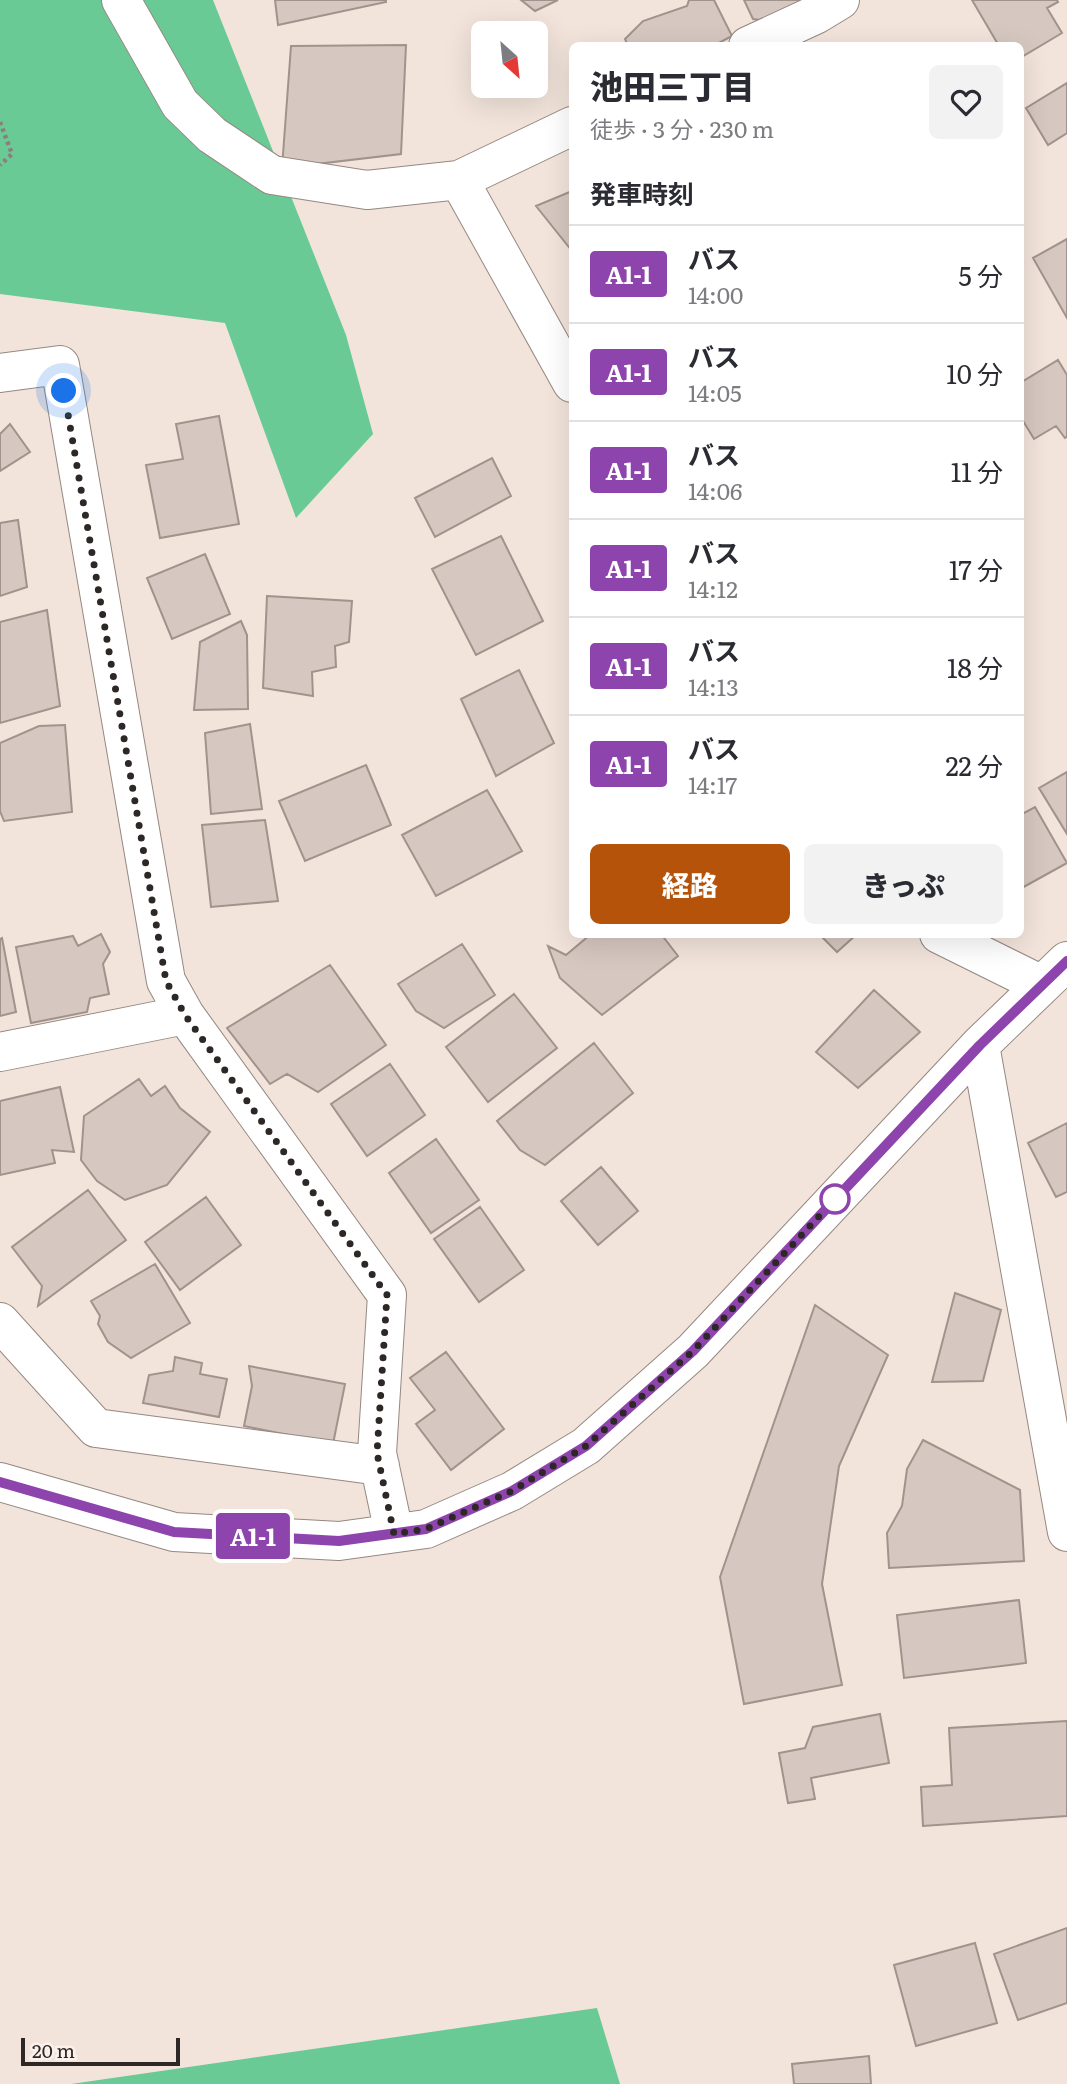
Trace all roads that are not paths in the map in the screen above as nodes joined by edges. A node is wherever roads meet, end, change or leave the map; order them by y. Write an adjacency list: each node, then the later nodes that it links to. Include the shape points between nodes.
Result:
1 (121, 0): 5 (street, via 180,104 212,135 272,175 367,190)
2 (840, 0): 3 (street)
3 (757, 42)
4 (569, 127): 5 (street)
5 (459, 180): 7 (street)
6 (0, 373): 10 (street, via 60,365 166,981)
7 (569, 378)
8 (951, 938): 9 (street)
9 (1054, 973): 11 (street)
10 (185, 1015): 12 (street); 14 (street, via 387,1295 377,1453)
11 (980, 1045): 16 (street); 17 (street, via 693,1351 586,1446 512,1491 426,1529)
12 (0, 1052)
13 (0, 1322): 14 (street, via 96,1428)
14 (380, 1466): 17 (street)
15 (0, 1482): 17 (street, via 174,1532 339,1541)
16 (1067, 1532)
17 (394, 1534)

